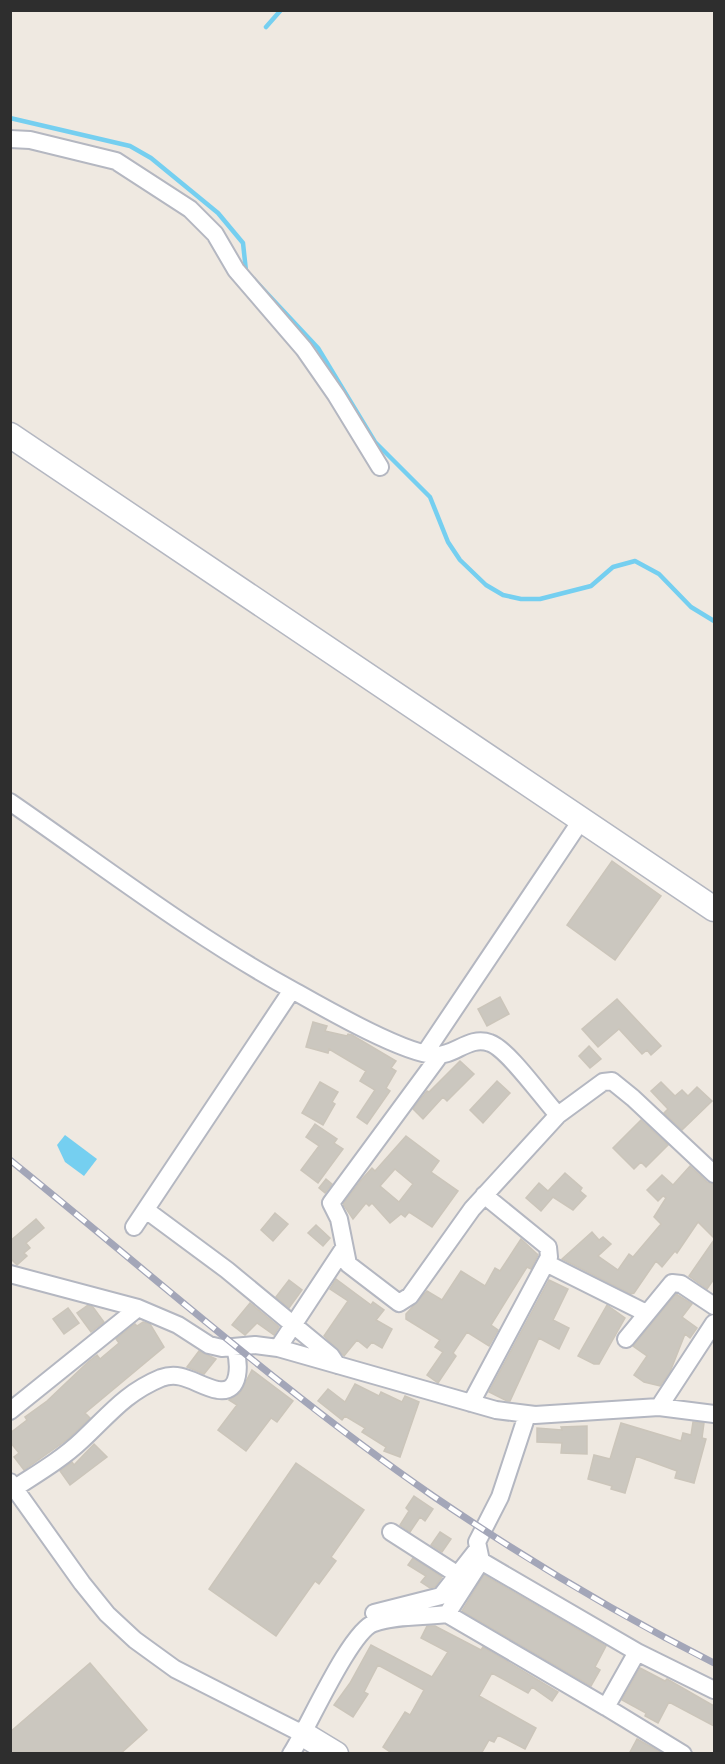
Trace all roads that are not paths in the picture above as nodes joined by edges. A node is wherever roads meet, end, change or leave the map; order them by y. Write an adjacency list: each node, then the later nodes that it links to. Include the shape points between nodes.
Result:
1 (10, 139): 3 (street, via 30,140 116,161 190,209 215,234 236,270 304,350)
2 (10, 435): 5 (street)
3 (380, 467)
4 (10, 802): 7 (street)
5 (582, 819): 6 (street); 8 (street)
6 (714, 909)
7 (292, 990): 8 (street, via 395,1042); 12 (street)
8 (432, 1054): 9 (street, via 475,1041 489,1043 509,1058); 14 (street, via 334,1198)
9 (558, 1115): 10 (street, via 603,1082 612,1081); 11 (street)
10 (714, 1174)
11 (484, 1195): 14 (street, via 405,1301 399,1303 353,1269); 15 (street, via 548,1247)
12 (146, 1210): 13 (street); 21 (street)
13 (134, 1227)
14 (344, 1248): 21 (street)
15 (546, 1263): 19 (street); 26 (street)
16 (10, 1274): 18 (street)
17 (714, 1306): 19 (street, via 672,1282)
18 (138, 1308): 23 (street, via 178,1324 209,1345); 28 (street)
19 (646, 1313): 22 (street)
20 (714, 1323): 27 (street)
21 (294, 1324): 24 (street); 25 (street)
22 (626, 1339)
23 (235, 1348): 24 (street); 31 (street, via 239,1368 230,1387 218,1390 179,1376 140,1386 52,1464)
24 (278, 1348): 25 (street)
25 (338, 1366): 26 (street)
26 (471, 1403): 30 (street)
27 (659, 1407): 29 (street); 30 (street)
28 (10, 1411)
29 (714, 1414)
30 (526, 1415): 33 (street, via 507,1478 477,1542)
31 (13, 1485): 40 (street, via 88,1591 135,1640)
32 (391, 1532): 34 (street)
33 (479, 1556): 34 (street); 35 (street); 36 (street)
34 (458, 1575): 37 (street, via 445,1594 436,1599 378,1612 355,1625 332,1664)
35 (447, 1614): 37 (street, via 374,1622 351,1646); 39 (street)
36 (637, 1652): 38 (street); 39 (street)
37 (333, 1679): 40 (street)
38 (714, 1690)
39 (606, 1707): 42 (street)
40 (297, 1744): 41 (street)
41 (336, 1754)
42 (683, 1754)

